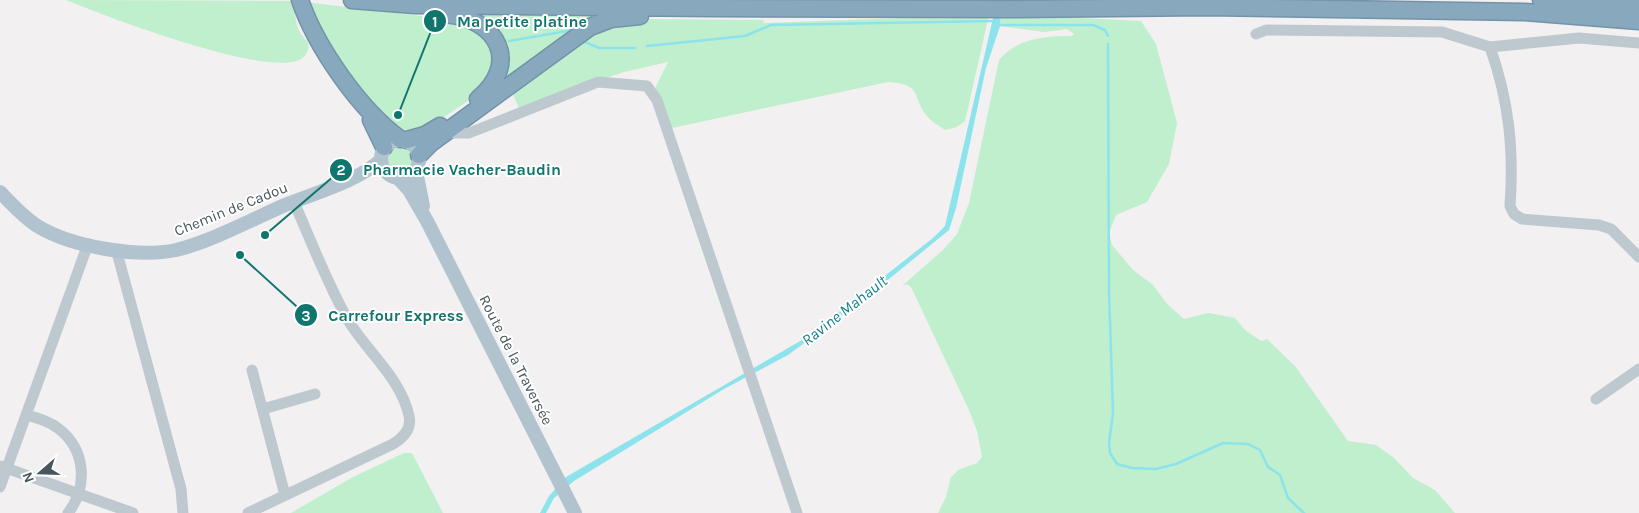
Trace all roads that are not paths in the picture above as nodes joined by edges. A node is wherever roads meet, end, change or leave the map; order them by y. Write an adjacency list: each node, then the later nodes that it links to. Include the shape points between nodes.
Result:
1 (300, 0): 11 (highway, via 317,38)
2 (352, 0): 4 (highway)
3 (1541, 0): 5 (highway)
4 (378, 3): 6 (highway); 13 (highway, via 471,18 489,31 500,52 496,76 487,91 433,130 416,139)
5 (1639, 6)
6 (713, 8): 7 (highway, via 1206,7 1506,12); 12 (highway, via 612,19 596,24)
7 (1639, 21)
8 (1256, 34): 10 (street, via 1266,30 1442,32)
9 (1639, 43): 10 (street, via 1579,38)
10 (1490, 47): 21 (street, via 1510,126 1510,206 1514,214 1522,219 1599,225 1618,236)
11 (365, 107): 13 (highway, via 384,128); 15 (highway)
12 (449, 130): 14 (highway); 37 (street, via 455,134 469,133 598,82 647,86 657,100)
13 (404, 140): 14 (main road, via 415,146); 15 (main road, via 391,142)
14 (418, 163): 15 (main road, via 406,177); 18 (main road, Route de la Traversée)
15 (387, 164): 17 (main road, Chemin de Cadou); 18 (main road, Route de la Traversée, via 409,190)
16 (0, 192): 19 (main road, Chemin de Cadou, via 20,213 40,227)
17 (294, 202): 20 (main road, Chemin de Cadou, via 178,249 153,253); 31 (street, via 349,321 397,388 410,420 407,431 393,444)
18 (427, 221): 36 (main road, Route de la Traversée)
19 (88, 244): 20 (main road, Chemin de Cadou); 27 (street)
20 (116, 249): 34 (street, via 181,489)
21 (1639, 257)
22 (1639, 369): 25 (street)
23 (252, 370): 26 (street)
24 (315, 394): 26 (street)
25 (1596, 399)
26 (263, 409): 31 (street)
27 (26, 415): 28 (street); 30 (street, via 50,423 68,437 82,468)
28 (3, 468): 29 (street); 30 (street)
29 (0, 487)
30 (79, 494): 32 (street); 33 (street)
31 (284, 495): 35 (street)
32 (68, 513)
33 (133, 513)
34 (183, 513)
35 (248, 513)
36 (575, 513)
37 (797, 513)

